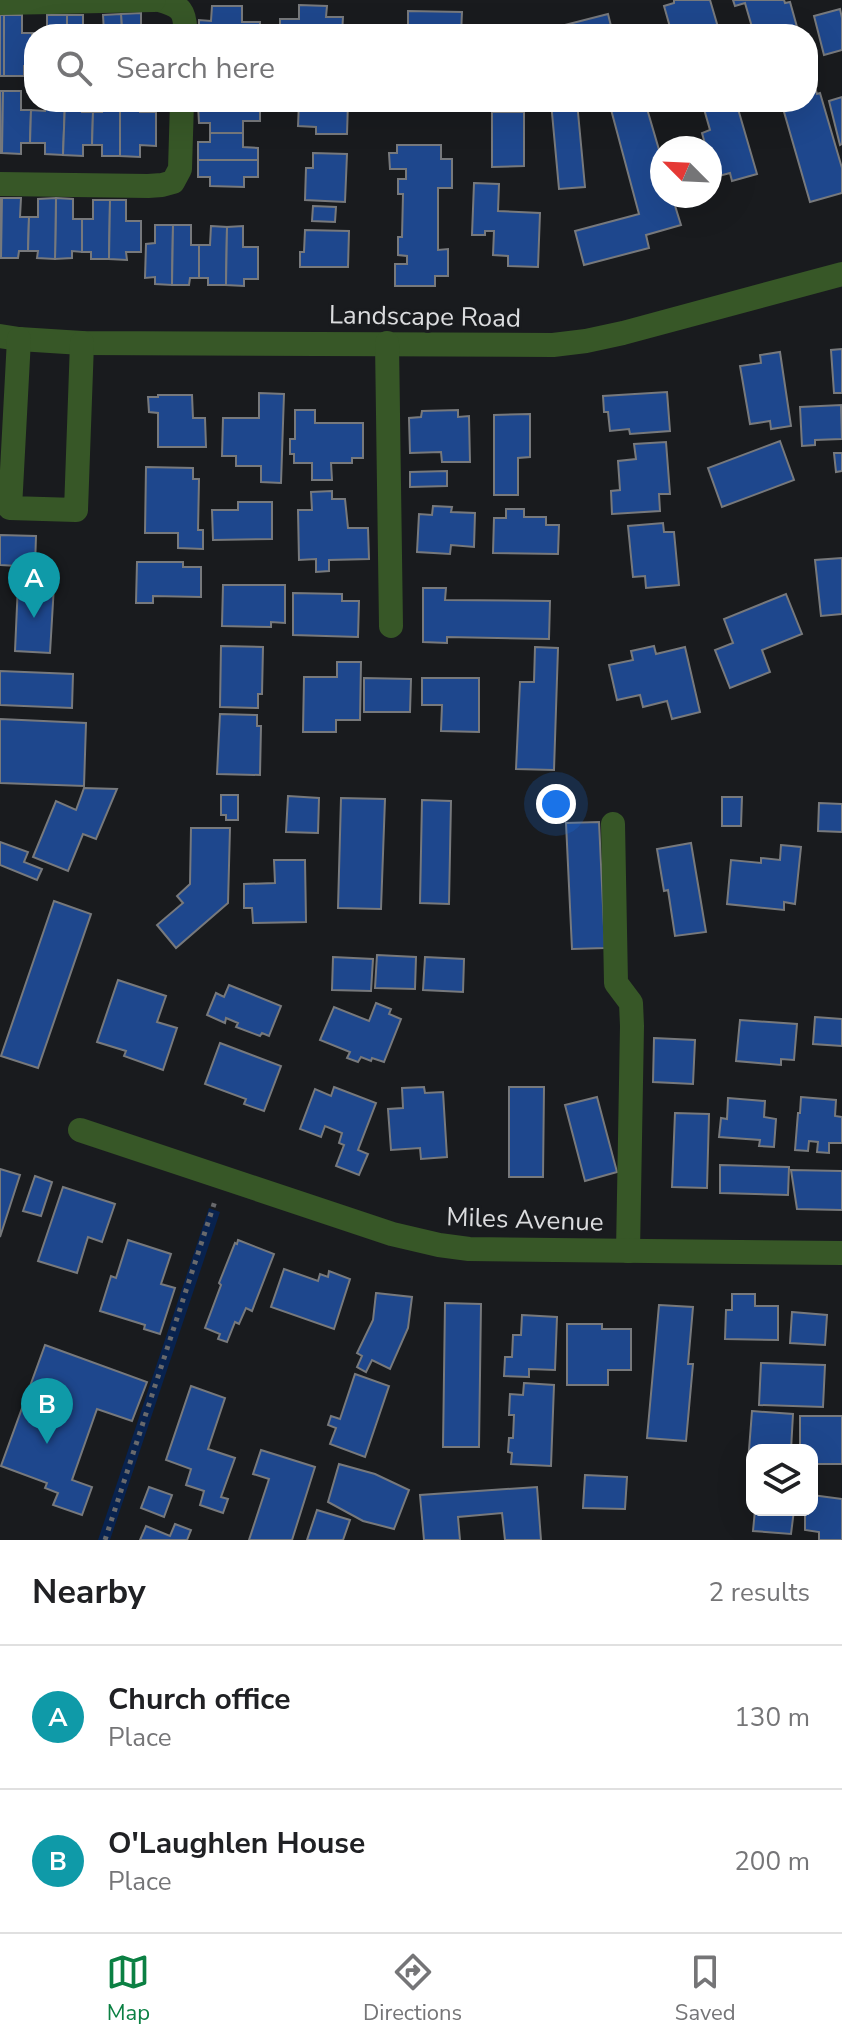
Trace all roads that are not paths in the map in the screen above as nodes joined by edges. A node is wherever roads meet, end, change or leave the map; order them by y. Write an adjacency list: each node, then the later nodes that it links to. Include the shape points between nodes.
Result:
1 (166, 1): 2 (street); 3 (street, via 179,8)
2 (0, 3)
3 (184, 24)
4 (182, 112): 5 (street, via 180,169 173,182)
5 (0, 184)
6 (842, 274): 9 (street, Landscape Road, via 586,341)
7 (9, 338): 8 (street, Landscape Road); 10 (street)
8 (82, 343): 9 (street, Landscape Road); 10 (street, via 76,510)
9 (387, 343): 11 (street)
10 (5, 508)
11 (391, 626)
12 (613, 824): 14 (street, via 616,983 631,1003 632,1026)
13 (80, 1130): 14 (street, Miles Avenue, via 439,1245)
14 (628, 1251): 15 (street, Miles Avenue)
15 (842, 1253)

